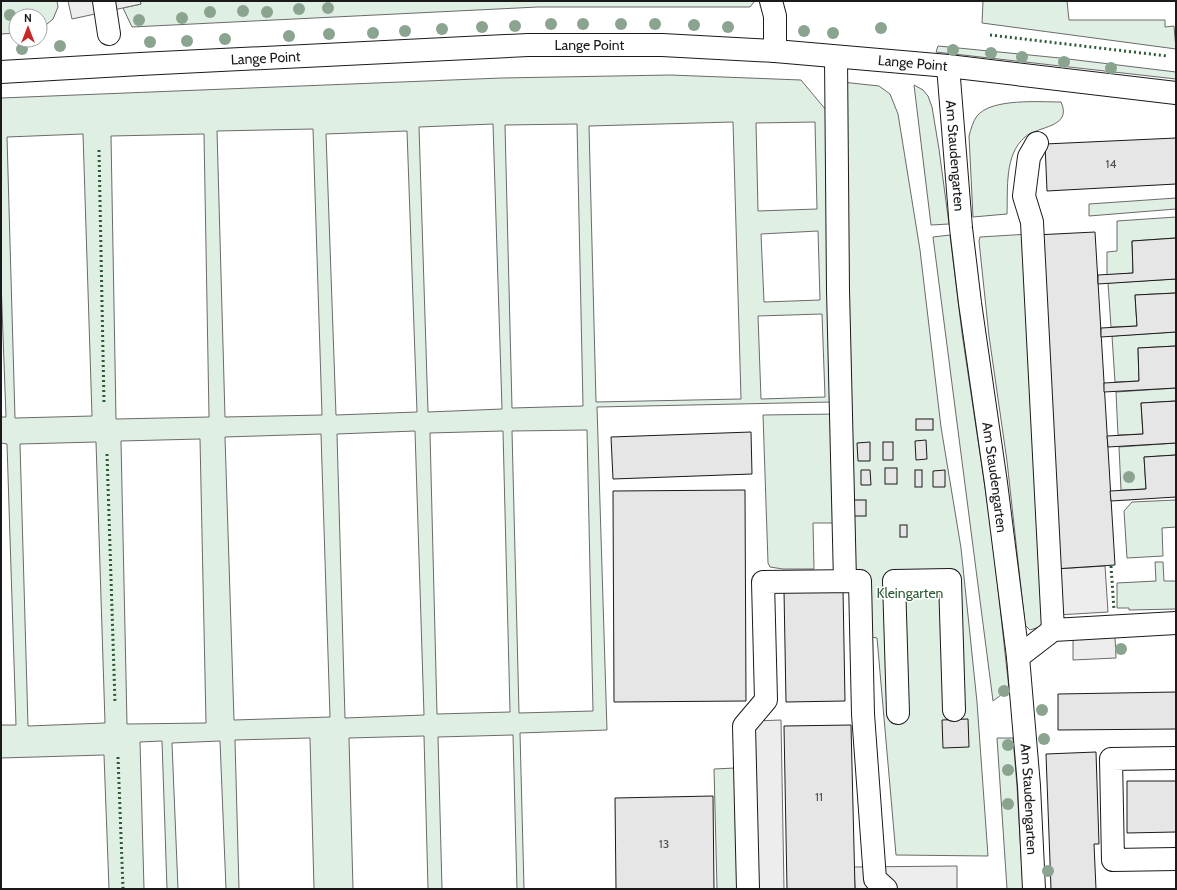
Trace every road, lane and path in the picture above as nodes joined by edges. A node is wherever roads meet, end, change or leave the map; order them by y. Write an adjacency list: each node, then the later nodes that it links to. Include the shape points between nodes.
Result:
1 (104, 1): 3 (street)
2 (771, 1): 4 (street, via 775,16)
3 (109, 34)
4 (776, 52): 5 (street, Lange Point); 7 (street, Lange Point, via 662,45 528,45)
5 (836, 57): 6 (street, Lange Point); 10 (street, via 838,290)
6 (948, 66): 8 (street, Lange Point); 14 (street, Am Staudengarten, via 969,296)
7 (1, 72)
8 (1176, 93)
9 (1037, 143): 13 (street, via 1029,157 1024,196 1032,222)
10 (853, 581): 11 (street); 19 (street, via 762,582 766,700 744,726); 20 (street, via 875,879)
11 (894, 581): 15 (street, via 950,580); 16 (street)
12 (1176, 623): 13 (street)
13 (1053, 630): 14 (street)
14 (1018, 657): 21 (street, Am Staudengarten, via 1029,786)
15 (954, 710)
16 (898, 713)
17 (1176, 758): 18 (street, via 1111,759 1113,860)
18 (1176, 859)
19 (748, 889)
20 (886, 889)
21 (1034, 889)

